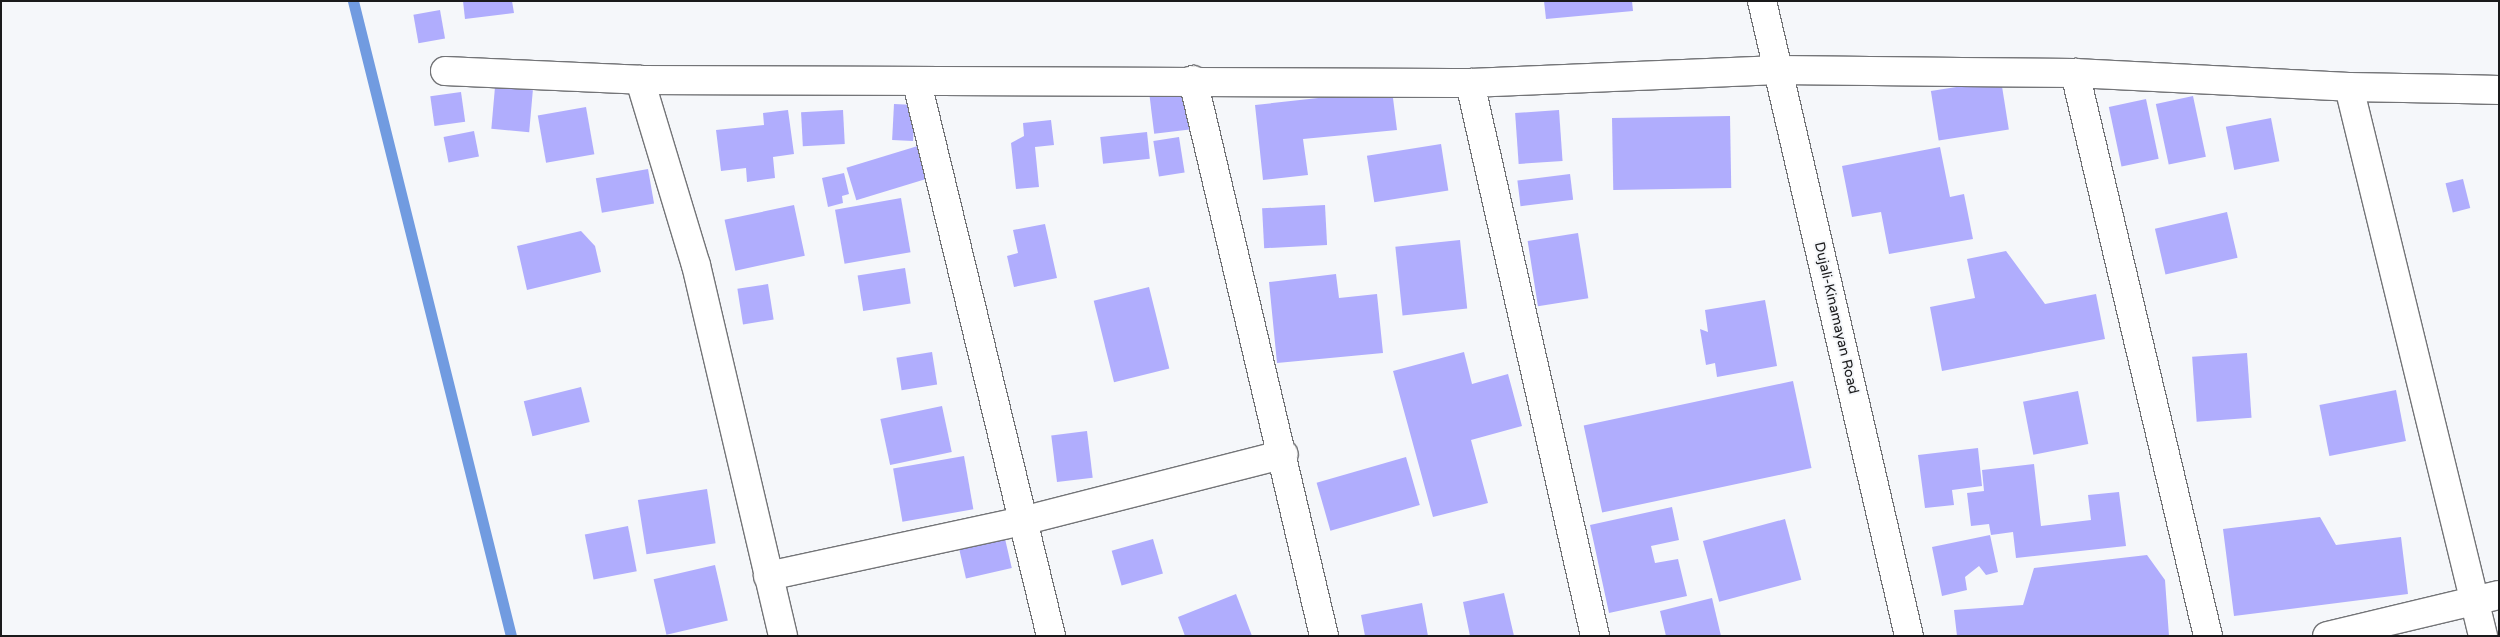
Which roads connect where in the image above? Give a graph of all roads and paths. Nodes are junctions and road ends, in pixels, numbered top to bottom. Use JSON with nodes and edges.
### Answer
{"nodes":[{"id":1,"x":1762,"y":1,"type":"edge"},
{"id":2,"x":1779,"y":70,"type":"junction"},
{"id":3,"x":445,"y":71,"type":"dead end"},
{"id":4,"x":2075,"y":73,"type":"junction"},
{"id":5,"x":640,"y":80,"type":"junction"},
{"id":6,"x":1193,"y":80,"type":"junction"},
{"id":7,"x":917,"y":83,"type":"junction"},
{"id":8,"x":1470,"y":83,"type":"junction"},
{"id":9,"x":2350,"y":88,"type":"junction"},
{"id":10,"x":2499,"y":90,"type":"edge"},
{"id":11,"x":1284,"y":454,"type":"junction"},
{"id":12,"x":1022,"y":521,"type":"junction"},
{"id":13,"x":768,"y":576,"type":"junction"},
{"id":14,"x":2486,"y":598,"type":"edge"},
{"id":15,"x":782,"y":636,"type":"edge"},
{"id":16,"x":1051,"y":636,"type":"edge"},
{"id":17,"x":1324,"y":636,"type":"edge"},
{"id":18,"x":1595,"y":636,"type":"edge"},
{"id":19,"x":1909,"y":636,"type":"edge"},
{"id":20,"x":2208,"y":636,"type":"edge"},
{"id":21,"x":2327,"y":636,"type":"edge"},
{"id":22,"x":2483,"y":636,"type":"edge"}],
"edges":[{"from":1,"to":2,"type":"street","name":"Dujali-Kinamayan Road"},
{"from":2,"to":4,"type":"street"},
{"from":2,"to":8,"type":"street"},
{"from":2,"to":19,"type":"street","name":"Dujali-Kinamayan Road"},
{"from":3,"to":5,"type":"street"},
{"from":4,"to":9,"type":"street"},
{"from":4,"to":20,"type":"street"},
{"from":5,"to":7,"type":"street"},
{"from":5,"to":13,"type":"street"},
{"from":6,"to":7,"type":"street"},
{"from":6,"to":8,"type":"street"},
{"from":6,"to":11,"type":"street"},
{"from":7,"to":12,"type":"street"},
{"from":8,"to":18,"type":"street"},
{"from":9,"to":10,"type":"street"},
{"from":9,"to":14,"type":"street"},
{"from":11,"to":12,"type":"street"},
{"from":11,"to":17,"type":"street"},
{"from":12,"to":13,"type":"street"},
{"from":12,"to":16,"type":"street"},
{"from":13,"to":15,"type":"street"},
{"from":14,"to":21,"type":"street"},
{"from":14,"to":22,"type":"street"}]}
